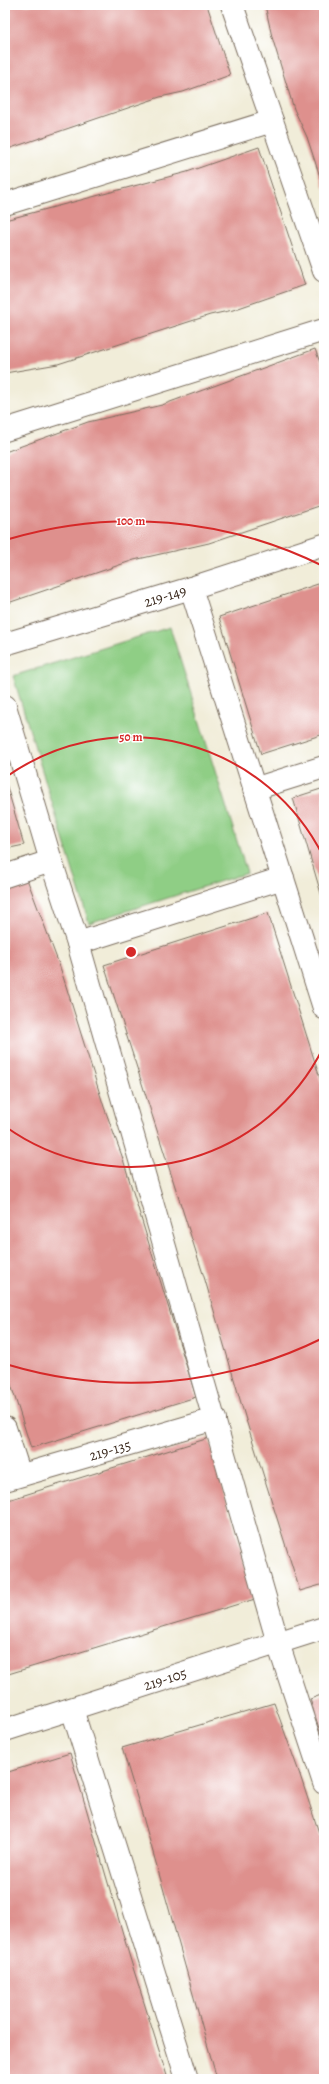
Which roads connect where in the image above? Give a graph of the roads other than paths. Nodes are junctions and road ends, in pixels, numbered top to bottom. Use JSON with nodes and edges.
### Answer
{"nodes":[{"id":1,"x":232,"y":5,"type":"edge"},
{"id":2,"x":272,"y":120,"type":"junction"},
{"id":3,"x":5,"y":204,"type":"edge"},
{"id":4,"x":324,"y":271,"type":"edge"},
{"id":5,"x":324,"y":330,"type":"edge"},
{"id":6,"x":5,"y":430,"type":"edge"},
{"id":7,"x":324,"y":545,"type":"edge"},
{"id":8,"x":190,"y":588,"type":"junction"},
{"id":9,"x":5,"y":644,"type":"edge"},
{"id":10,"x":5,"y":706,"type":"edge"},
{"id":11,"x":324,"y":767,"type":"edge"},
{"id":12,"x":254,"y":789,"type":"junction"},
{"id":13,"x":51,"y":861,"type":"junction"},
{"id":14,"x":5,"y":876,"type":"edge"},
{"id":15,"x":283,"y":878,"type":"junction"},
{"id":16,"x":78,"y":943,"type":"junction"},
{"id":17,"x":324,"y":1008,"type":"edge"},
{"id":18,"x":215,"y":1419,"type":"junction"},
{"id":19,"x":5,"y":1428,"type":"edge"},
{"id":20,"x":13,"y":1478,"type":"edge"},
{"id":21,"x":324,"y":1628,"type":"edge"},
{"id":22,"x":278,"y":1643,"type":"junction"},
{"id":23,"x":72,"y":1709,"type":"junction"},
{"id":24,"x":5,"y":1730,"type":"edge"},
{"id":25,"x":324,"y":1783,"type":"edge"},
{"id":26,"x":187,"y":2079,"type":"edge"}],
"edges":[{"from":1,"to":2,"type":"street"},
{"from":2,"to":3,"type":"street"},
{"from":2,"to":4,"type":"street"},
{"from":5,"to":6,"type":"street"},
{"from":7,"to":8,"type":"street","name":"219-149"},
{"from":8,"to":9,"type":"street","name":"219-149"},
{"from":8,"to":12,"type":"street"},
{"from":10,"to":13,"type":"street"},
{"from":11,"to":12,"type":"street"},
{"from":12,"to":15,"type":"street"},
{"from":13,"to":14,"type":"street"},
{"from":13,"to":16,"type":"street"},
{"from":15,"to":16,"type":"street"},
{"from":15,"to":17,"type":"street"},
{"from":16,"to":18,"type":"street"},
{"from":18,"to":20,"type":"street","name":"219-135"},
{"from":18,"to":22,"type":"street"},
{"from":19,"to":20,"type":"street"},
{"from":21,"to":22,"type":"street","name":"219-105"},
{"from":22,"to":23,"type":"street","name":"219-105"},
{"from":22,"to":25,"type":"street"},
{"from":23,"to":24,"type":"street","name":"219-105"},
{"from":23,"to":26,"type":"street"}]}
